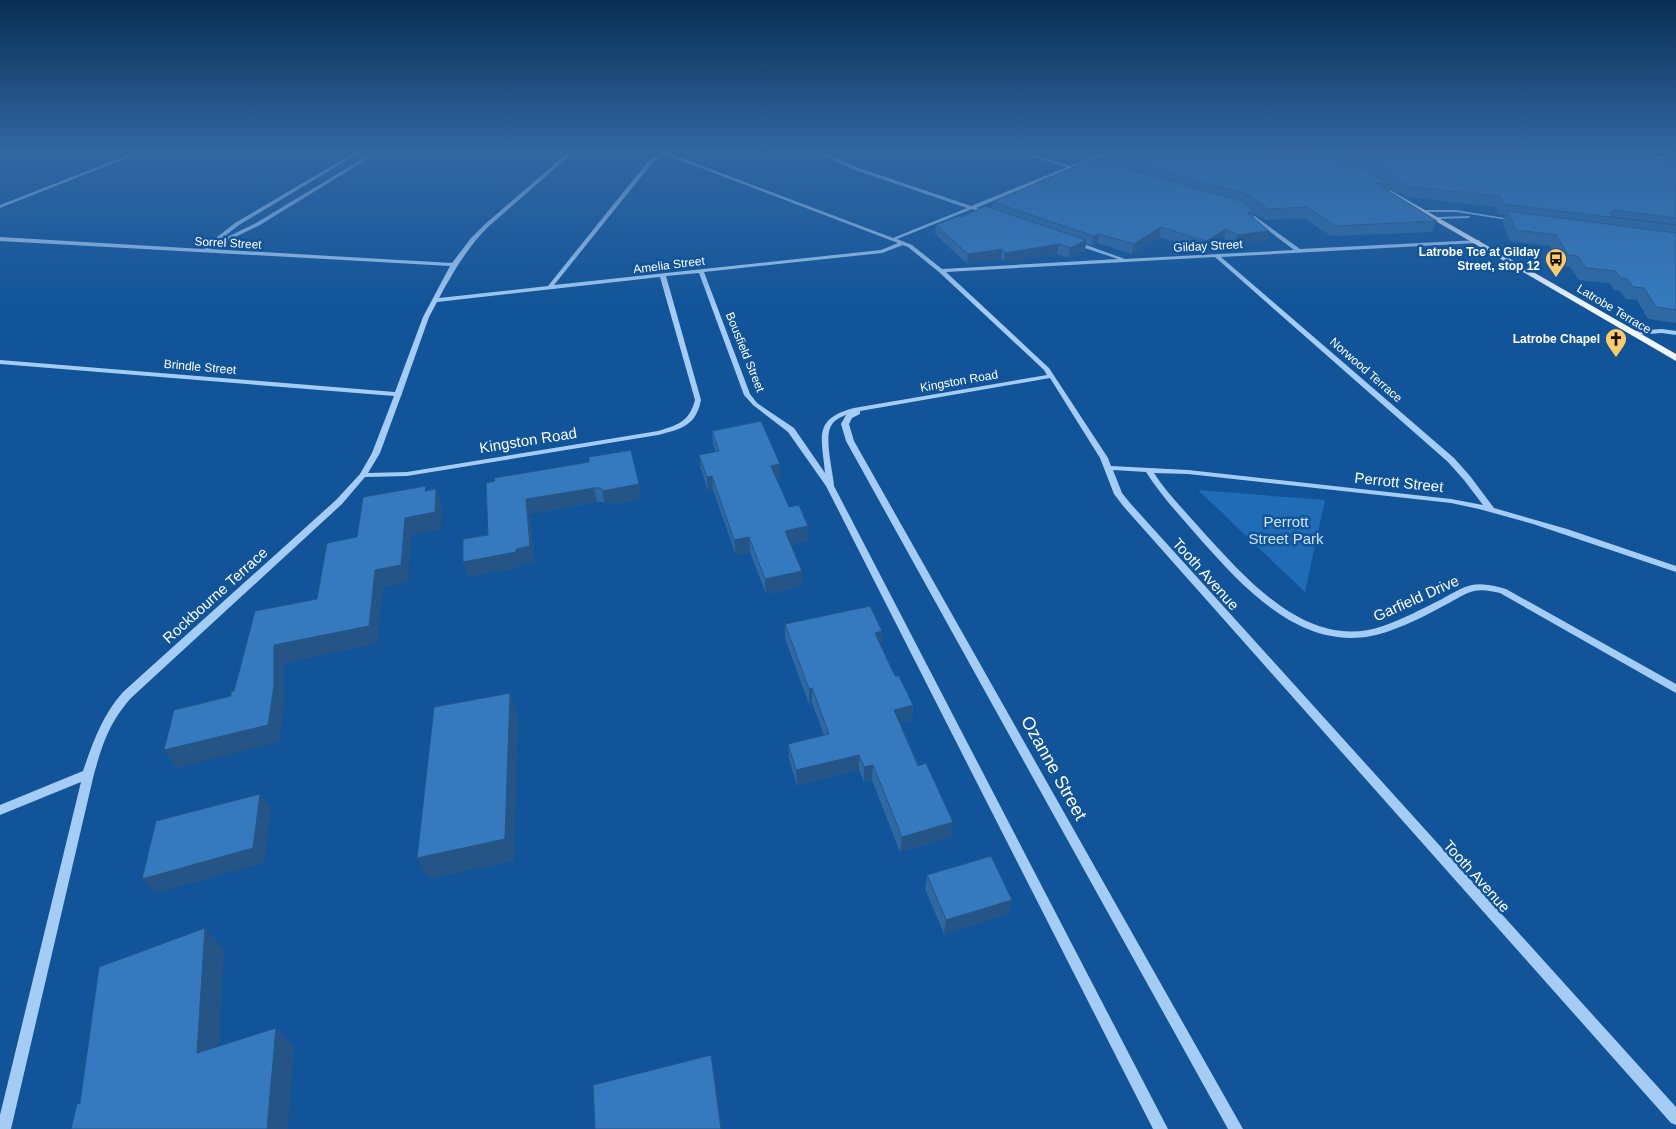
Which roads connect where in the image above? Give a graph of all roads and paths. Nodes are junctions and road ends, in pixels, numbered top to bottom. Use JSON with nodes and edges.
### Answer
{"nodes":[{"id":1,"x":272,"y":203,"type":"edge"},
{"id":2,"x":293,"y":203,"type":"edge"},
{"id":3,"x":513,"y":203,"type":"edge"},
{"id":4,"x":618,"y":203,"type":"edge"},
{"id":5,"x":795,"y":203,"type":"edge"},
{"id":6,"x":955,"y":203,"type":"edge"},
{"id":7,"x":984,"y":203,"type":"edge"},
{"id":8,"x":1410,"y":203,"type":"edge"},
{"id":9,"x":1241,"y":207,"type":"edge"},
{"id":10,"x":971,"y":208,"type":"junction"},
{"id":11,"x":1425,"y":211,"type":"junction"},
{"id":12,"x":990,"y":214,"type":"edge"},
{"id":13,"x":1438,"y":218,"type":"junction"},
{"id":14,"x":0,"y":239,"type":"edge"},
{"id":15,"x":894,"y":240,"type":"junction"},
{"id":16,"x":1476,"y":241,"type":"junction"},
{"id":17,"x":1072,"y":242,"type":"edge"},
{"id":18,"x":903,"y":243,"type":"junction"},
{"id":19,"x":1299,"y":251,"type":"junction"},
{"id":20,"x":202,"y":252,"type":"junction"},
{"id":21,"x":1217,"y":256,"type":"junction"},
{"id":22,"x":1128,"y":261,"type":"junction"},
{"id":23,"x":454,"y":265,"type":"junction"},
{"id":24,"x":701,"y":271,"type":"junction"},
{"id":25,"x":941,"y":271,"type":"junction"},
{"id":26,"x":663,"y":276,"type":"junction"},
{"id":27,"x":550,"y":287,"type":"junction"},
{"id":28,"x":436,"y":300,"type":"junction"},
{"id":29,"x":1634,"y":333,"type":"junction"},
{"id":30,"x":1676,"y":333,"type":"edge"},
{"id":31,"x":1676,"y":358,"type":"edge"},
{"id":32,"x":0,"y":362,"type":"edge"},
{"id":33,"x":11,"y":363,"type":"junction"},
{"id":34,"x":0,"y":370,"type":"edge"},
{"id":35,"x":1052,"y":376,"type":"junction"},
{"id":36,"x":399,"y":394,"type":"junction"},
{"id":37,"x":868,"y":407,"type":"junction"},
{"id":38,"x":845,"y":424,"type":"joint"},
{"id":39,"x":1109,"y":468,"type":"junction"},
{"id":40,"x":1149,"y":470,"type":"junction"},
{"id":41,"x":363,"y":475,"type":"junction"},
{"id":42,"x":830,"y":486,"type":"junction"},
{"id":43,"x":1491,"y":510,"type":"junction"},
{"id":44,"x":1676,"y":570,"type":"edge"},
{"id":45,"x":1676,"y":688,"type":"edge"},
{"id":46,"x":88,"y":774,"type":"junction"},
{"id":47,"x":0,"y":810,"type":"edge"},
{"id":48,"x":1676,"y":1118,"type":"edge"},
{"id":49,"x":4,"y":1129,"type":"edge"},
{"id":50,"x":1161,"y":1129,"type":"edge"},
{"id":51,"x":1236,"y":1129,"type":"edge"}],
"edges":[{"from":1,"to":20,"type":"street"},
{"from":2,"to":20,"type":"street"},
{"from":3,"to":23,"type":"street","name":"Rockbourne Terrace"},
{"from":4,"to":27,"type":"street"},
{"from":5,"to":15,"type":"street","name":"Tooth Avenue"},
{"from":6,"to":10,"type":"street"},
{"from":7,"to":10,"type":"street"},
{"from":8,"to":11,"type":"main road","name":"Latrobe Terrace"},
{"from":9,"to":19,"type":"street"},
{"from":10,"to":12,"type":"street"},
{"from":10,"to":15,"type":"street"},
{"from":11,"to":13,"type":"main road","name":"Latrobe Terrace"},
{"from":11,"to":13,"type":"street"},
{"from":13,"to":16,"type":"main road","name":"Latrobe Terrace"},
{"from":14,"to":20,"type":"street","name":"Sorrel Street"},
{"from":15,"to":18,"type":"street","name":"Tooth Avenue"},
{"from":16,"to":19,"type":"street","name":"Gilday Street"},
{"from":16,"to":29,"type":"main road","name":"Latrobe Terrace"},
{"from":17,"to":22,"type":"street"},
{"from":18,"to":24,"type":"street","name":"Amelia Street"},
{"from":18,"to":25,"type":"street","name":"Tooth Avenue"},
{"from":19,"to":21,"type":"street","name":"Gilday Street"},
{"from":20,"to":23,"type":"street","name":"Sorrel Street"},
{"from":21,"to":22,"type":"street","name":"Gilday Street"},
{"from":21,"to":43,"type":"street","name":"Norwood Terrace"},
{"from":22,"to":25,"type":"street","name":"Gilday Street"},
{"from":23,"to":28,"type":"street","name":"Rockbourne Terrace"},
{"from":24,"to":26,"type":"street","name":"Amelia Street"},
{"from":24,"to":42,"type":"street","name":"Bousfield Street"},
{"from":25,"to":35,"type":"street","name":"Tooth Avenue"},
{"from":26,"to":27,"type":"street","name":"Amelia Street"},
{"from":26,"to":41,"type":"street","name":"Kingston Road"},
{"from":27,"to":28,"type":"street","name":"Amelia Street"},
{"from":28,"to":36,"type":"street","name":"Rockbourne Terrace"},
{"from":29,"to":30,"type":"street"},
{"from":29,"to":31,"type":"main road","name":"Latrobe Terrace"},
{"from":32,"to":33,"type":"street","name":"Brindle Street"},
{"from":33,"to":34,"type":"street"},
{"from":33,"to":36,"type":"street","name":"Brindle Street"},
{"from":35,"to":37,"type":"street","name":"Kingston Road"},
{"from":35,"to":39,"type":"street","name":"Tooth Avenue"},
{"from":36,"to":41,"type":"street","name":"Rockbourne Terrace"},
{"from":37,"to":38,"type":"street","name":"Kingston Road"},
{"from":37,"to":42,"type":"street","name":"Kingston Road"},
{"from":38,"to":51,"type":"street","name":"Ozanne Street"},
{"from":39,"to":40,"type":"street","name":"Perrott Street"},
{"from":39,"to":48,"type":"street","name":"Tooth Avenue"},
{"from":40,"to":43,"type":"street","name":"Perrott Street"},
{"from":40,"to":45,"type":"street","name":"Garfield Drive"},
{"from":41,"to":46,"type":"street","name":"Rockbourne Terrace"},
{"from":42,"to":50,"type":"street"},
{"from":43,"to":44,"type":"street","name":"Perrott Street"},
{"from":46,"to":47,"type":"street"},
{"from":46,"to":49,"type":"street","name":"Rockbourne Terrace"}]}
